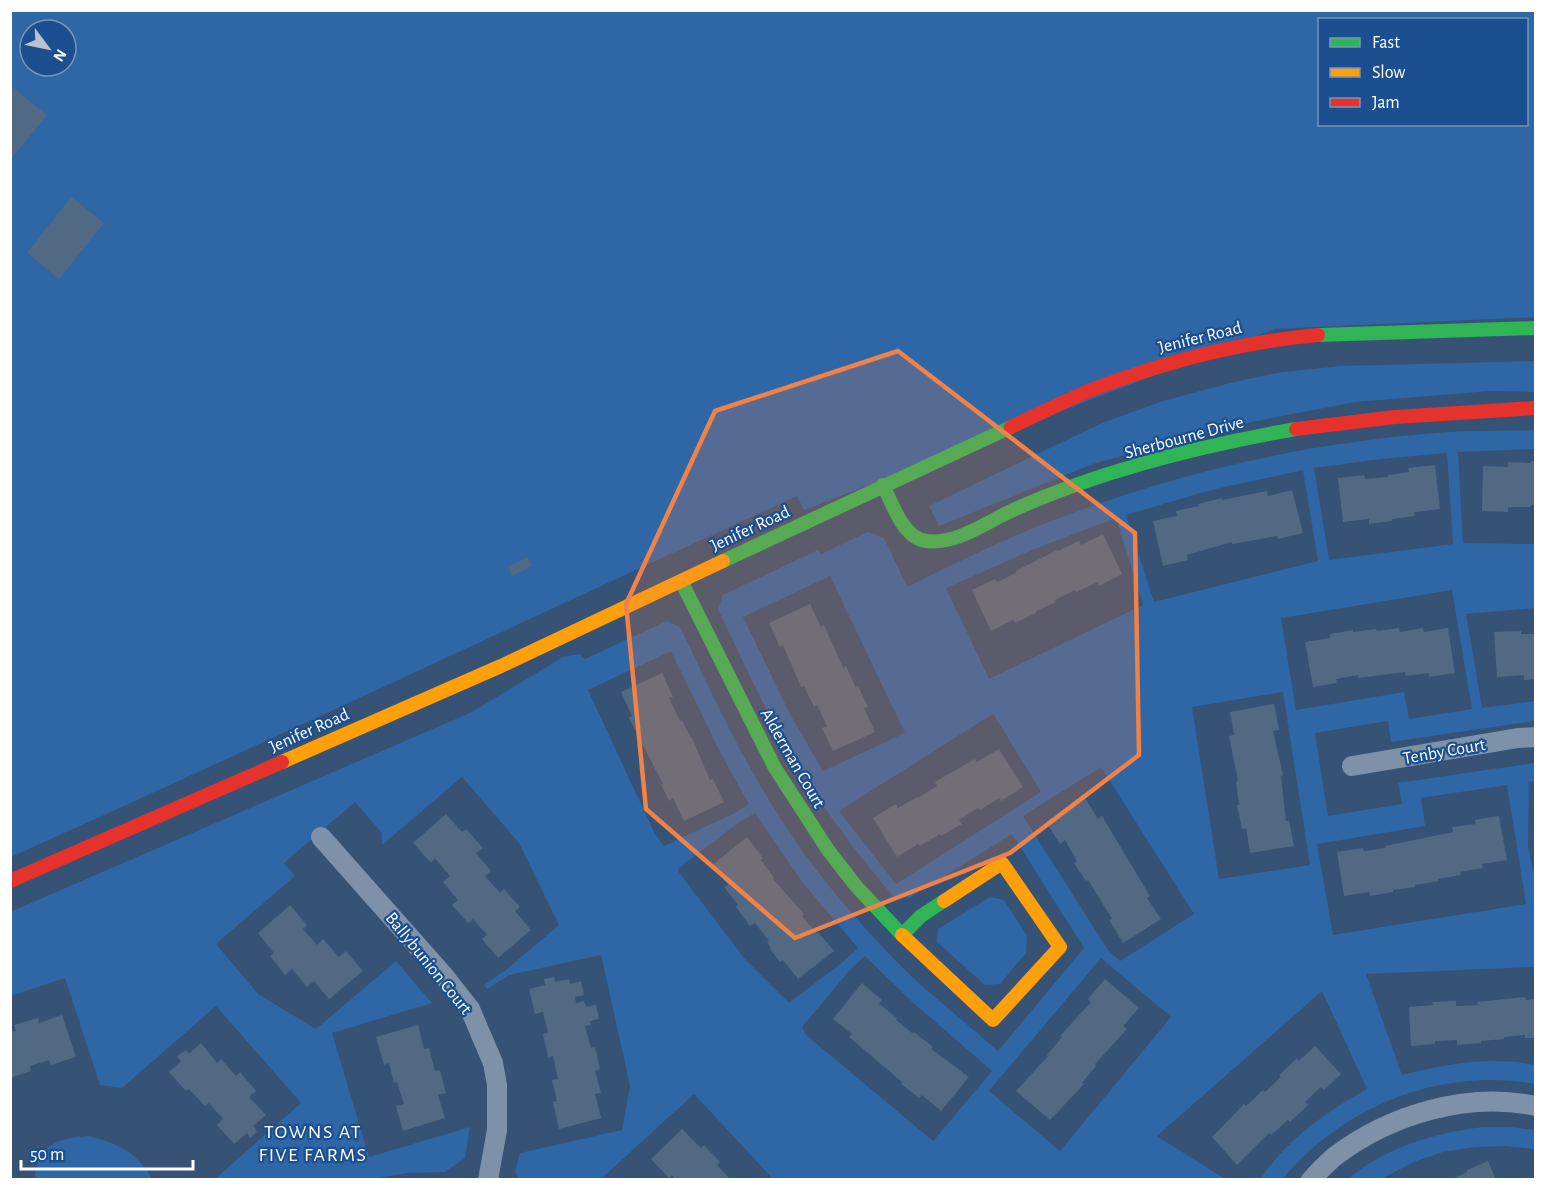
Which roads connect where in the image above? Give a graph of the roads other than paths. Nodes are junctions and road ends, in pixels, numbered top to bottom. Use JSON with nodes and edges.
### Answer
{"nodes":[{"id":1,"x":1536,"y":328,"type":"edge"},
{"id":2,"x":1536,"y":408,"type":"edge"},
{"id":3,"x":883,"y":485,"type":"junction"},
{"id":4,"x":681,"y":581,"type":"junction"},
{"id":5,"x":1536,"y":737,"type":"edge"},
{"id":6,"x":1352,"y":766,"type":"dead end"},
{"id":7,"x":321,"y":837,"type":"dead end"},
{"id":8,"x":10,"y":880,"type":"edge"},
{"id":9,"x":902,"y":935,"type":"junction"},
{"id":10,"x":1536,"y":1107,"type":"edge"},
{"id":11,"x":488,"y":1179,"type":"edge"},
{"id":12,"x":1311,"y":1179,"type":"edge"}],
"edges":[{"from":1,"to":3,"type":"street","name":"Jenifer Road"},
{"from":2,"to":3,"type":"street","name":"Sherbourne Drive"},
{"from":3,"to":4,"type":"street","name":"Jenifer Road"},
{"from":4,"to":8,"type":"street","name":"Jenifer Road"},
{"from":4,"to":9,"type":"street","name":"Alderman Court"},
{"from":5,"to":6,"type":"street","name":"Tenby Court"},
{"from":7,"to":11,"type":"street","name":"Ballybunion Court"},
{"from":9,"to":9,"type":"street","name":"Alderman Court"},
{"from":10,"to":12,"type":"street"}]}
